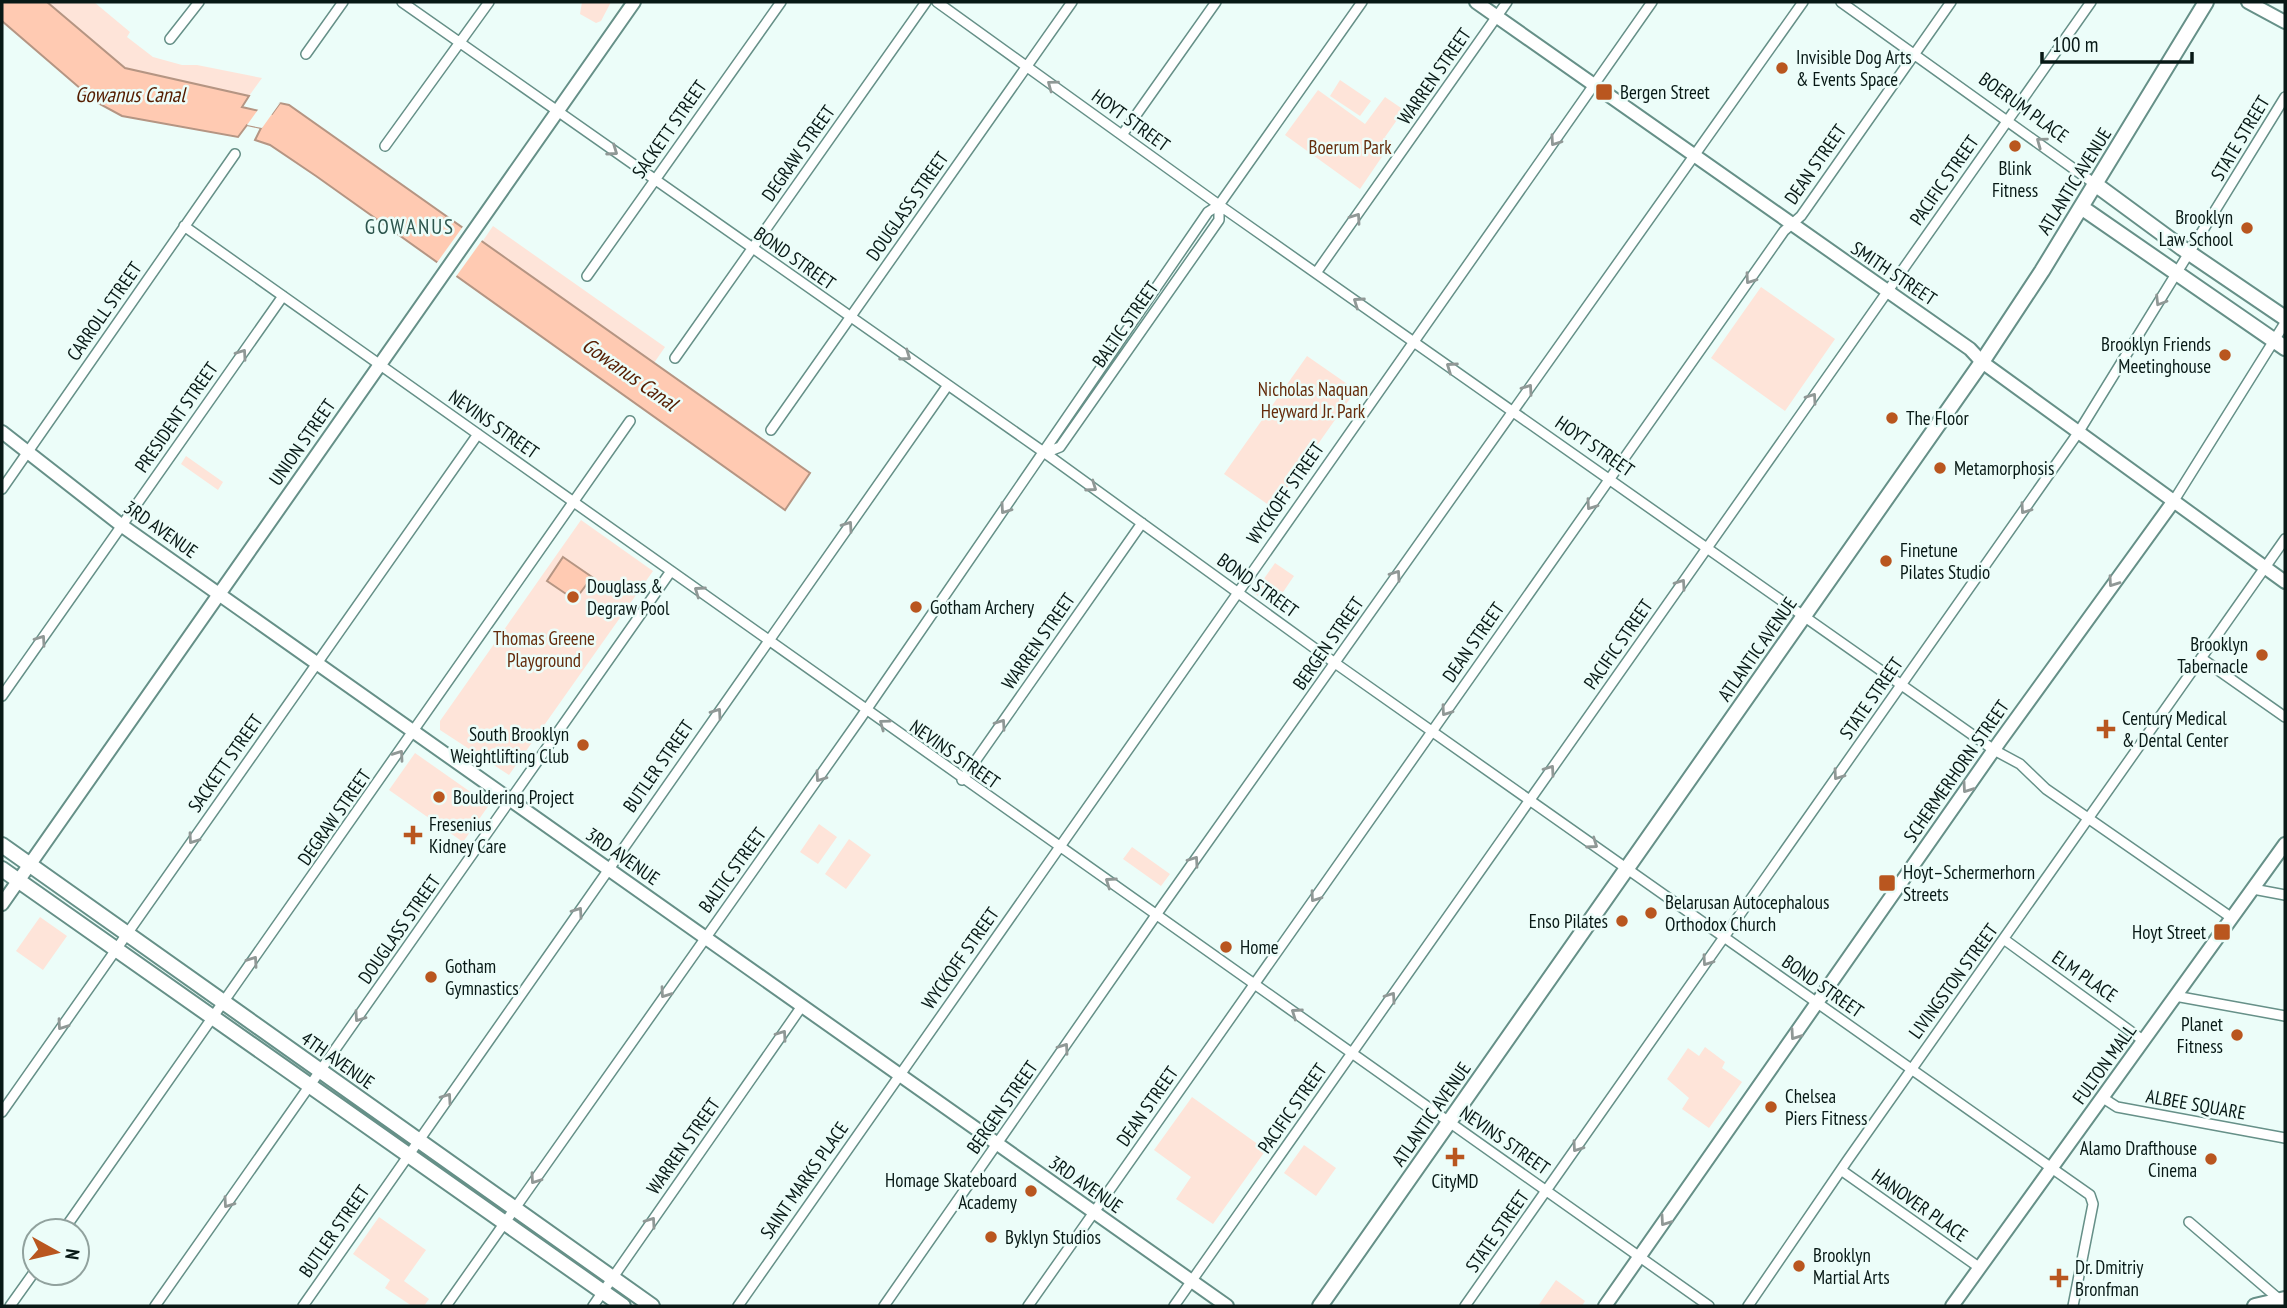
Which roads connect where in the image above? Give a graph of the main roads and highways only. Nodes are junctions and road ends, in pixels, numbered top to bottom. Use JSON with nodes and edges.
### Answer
{"nodes":[{"id":1,"x":634,"y":2,"type":"edge"},
{"id":2,"x":1476,"y":2,"type":"edge"},
{"id":3,"x":2206,"y":2,"type":"edge"},
{"id":4,"x":2248,"y":2,"type":"edge"},
{"id":5,"x":2285,"y":22,"type":"edge"},
{"id":6,"x":2095,"y":184,"type":"junction"},
{"id":7,"x":2081,"y":207,"type":"junction"},
{"id":8,"x":2285,"y":320,"type":"edge"},
{"id":9,"x":2280,"y":344,"type":"edge"},
{"id":10,"x":1982,"y":362,"type":"junction"},
{"id":11,"x":2,"y":432,"type":"edge"},
{"id":12,"x":2172,"y":502,"type":"junction"},
{"id":13,"x":2285,"y":582,"type":"edge"},
{"id":14,"x":219,"y":594,"type":"junction"},
{"id":15,"x":2285,"y":844,"type":"edge"},
{"id":16,"x":2,"y":845,"type":"edge"},
{"id":17,"x":30,"y":864,"type":"junction"},
{"id":18,"x":2,"y":869,"type":"edge"},
{"id":19,"x":18,"y":881,"type":"junction"},
{"id":20,"x":2,"y":904,"type":"edge"},
{"id":21,"x":2283,"y":1300,"type":"edge"},
{"id":22,"x":623,"y":1306,"type":"edge"},
{"id":23,"x":652,"y":1306,"type":"edge"},
{"id":24,"x":1227,"y":1306,"type":"edge"},
{"id":25,"x":1320,"y":1306,"type":"edge"},
{"id":26,"x":1605,"y":1306,"type":"edge"},
{"id":27,"x":1952,"y":1306,"type":"edge"},
{"id":28,"x":2255,"y":1306,"type":"edge"}],
"edges":[{"from":1,"to":14,"type":"main road","name":"UNION STREET"},
{"from":2,"to":10,"type":"main road","name":"SMITH STREET"},
{"from":3,"to":6,"type":"main road","name":"ATLANTIC AVENUE"},
{"from":4,"to":5,"type":"main road"},
{"from":6,"to":7,"type":"main road","name":"ATLANTIC AVENUE"},
{"from":6,"to":8,"type":"main road","name":"BOERUM PLACE"},
{"from":7,"to":9,"type":"main road"},
{"from":7,"to":10,"type":"main road","name":"ATLANTIC AVENUE"},
{"from":10,"to":12,"type":"main road","name":"SMITH STREET"},
{"from":10,"to":25,"type":"main road","name":"ATLANTIC AVENUE"},
{"from":11,"to":14,"type":"main road","name":"3RD AVENUE"},
{"from":12,"to":13,"type":"main road","name":"SMITH STREET"},
{"from":12,"to":26,"type":"main road","name":"SCHERMERHORN STREET","one_way":true},
{"from":14,"to":17,"type":"main road","name":"UNION STREET"},
{"from":14,"to":24,"type":"main road","name":"3RD AVENUE"},
{"from":15,"to":27,"type":"main road","name":"FULTON MALL"},
{"from":16,"to":17,"type":"main road","name":"4TH AVENUE"},
{"from":17,"to":19,"type":"main road","name":"UNION STREET"},
{"from":17,"to":23,"type":"main road","name":"4TH AVENUE"},
{"from":18,"to":19,"type":"main road","name":"4TH AVENUE"},
{"from":19,"to":20,"type":"main road","name":"UNION STREET"},
{"from":19,"to":22,"type":"main road","name":"4TH AVENUE"},
{"from":21,"to":28,"type":"main road"}]}
